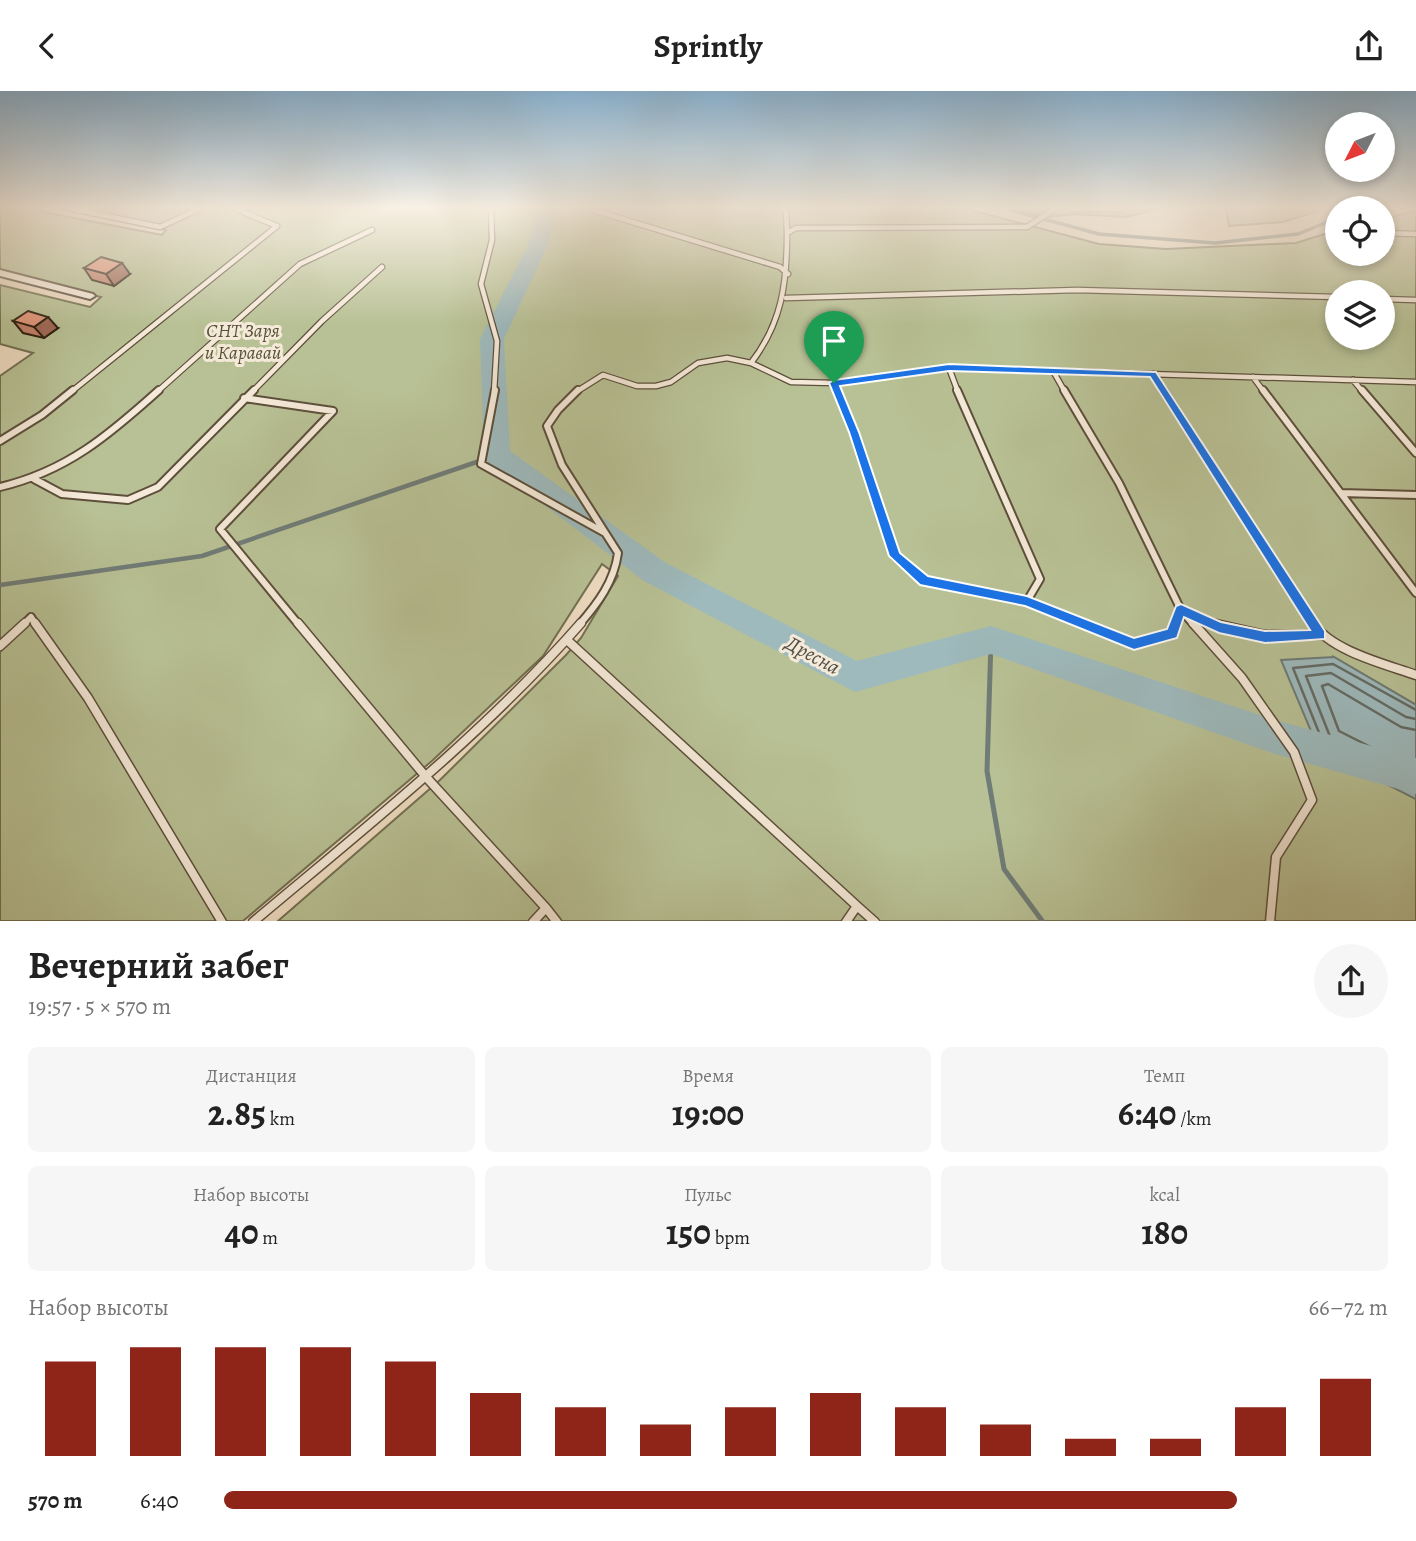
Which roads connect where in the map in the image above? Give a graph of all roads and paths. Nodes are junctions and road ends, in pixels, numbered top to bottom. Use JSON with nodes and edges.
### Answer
{"nodes":[{"id":1,"x":250,"y":248,"type":"edge"},
{"id":2,"x":334,"y":248,"type":"edge"},
{"id":3,"x":490,"y":248,"type":"edge"},
{"id":4,"x":717,"y":248,"type":"edge"},
{"id":5,"x":787,"y":248,"type":"edge"},
{"id":6,"x":382,"y":267,"type":"dead end"},
{"id":7,"x":0,"y":274,"type":"edge"},
{"id":8,"x":788,"y":274,"type":"junction"},
{"id":9,"x":90,"y":296,"type":"dead end"},
{"id":10,"x":1325,"y":297,"type":"edge"},
{"id":11,"x":786,"y":298,"type":"junction"},
{"id":12,"x":1395,"y":299,"type":"edge"},
{"id":13,"x":1416,"y":300,"type":"edge"},
{"id":14,"x":751,"y":363,"type":"junction"},
{"id":15,"x":949,"y":368,"type":"junction"},
{"id":16,"x":1053,"y":371,"type":"junction"},
{"id":17,"x":1153,"y":374,"type":"junction"},
{"id":18,"x":1253,"y":377,"type":"junction"},
{"id":19,"x":1353,"y":380,"type":"junction"},
{"id":20,"x":1416,"y":382,"type":"edge"},
{"id":21,"x":834,"y":383,"type":"junction"},
{"id":22,"x":244,"y":398,"type":"junction"},
{"id":23,"x":0,"y":441,"type":"edge"},
{"id":24,"x":1416,"y":453,"type":"edge"},
{"id":25,"x":34,"y":479,"type":"junction"},
{"id":26,"x":0,"y":487,"type":"edge"},
{"id":27,"x":1340,"y":493,"type":"junction"},
{"id":28,"x":1416,"y":495,"type":"edge"},
{"id":29,"x":607,"y":534,"type":"junction"},
{"id":30,"x":1416,"y":593,"type":"edge"},
{"id":31,"x":1027,"y":601,"type":"junction"},
{"id":32,"x":1181,"y":610,"type":"junction"},
{"id":33,"x":1321,"y":635,"type":"junction"},
{"id":34,"x":566,"y":640,"type":"junction"},
{"id":35,"x":0,"y":646,"type":"edge"},
{"id":36,"x":1416,"y":675,"type":"edge"},
{"id":37,"x":426,"y":777,"type":"junction"},
{"id":38,"x":856,"y":906,"type":"junction"},
{"id":39,"x":546,"y":908,"type":"junction"},
{"id":40,"x":221,"y":921,"type":"edge"},
{"id":41,"x":254,"y":921,"type":"edge"},
{"id":42,"x":534,"y":921,"type":"edge"},
{"id":43,"x":556,"y":921,"type":"edge"},
{"id":44,"x":847,"y":921,"type":"edge"},
{"id":45,"x":875,"y":921,"type":"edge"},
{"id":46,"x":1270,"y":921,"type":"edge"}],
"edges":[{"from":1,"to":23,"type":"lane"},
{"from":2,"to":25,"type":"lane"},
{"from":3,"to":29,"type":"lane"},
{"from":4,"to":8,"type":"lane"},
{"from":5,"to":8,"type":"lane"},
{"from":6,"to":22,"type":"lane"},
{"from":7,"to":9,"type":"street"},
{"from":8,"to":11,"type":"lane"},
{"from":10,"to":11,"type":"lane"},
{"from":11,"to":14,"type":"lane"},
{"from":12,"to":13,"type":"lane"},
{"from":14,"to":21,"type":"lane"},
{"from":14,"to":29,"type":"lane"},
{"from":15,"to":16,"type":"lane"},
{"from":15,"to":21,"type":"lane"},
{"from":15,"to":31,"type":"lane"},
{"from":16,"to":17,"type":"lane"},
{"from":16,"to":32,"type":"lane"},
{"from":17,"to":18,"type":"lane"},
{"from":17,"to":33,"type":"lane"},
{"from":18,"to":19,"type":"lane"},
{"from":18,"to":27,"type":"lane"},
{"from":19,"to":20,"type":"lane"},
{"from":19,"to":24,"type":"lane"},
{"from":21,"to":31,"type":"lane"},
{"from":22,"to":25,"type":"lane"},
{"from":22,"to":37,"type":"lane"},
{"from":25,"to":26,"type":"lane"},
{"from":27,"to":28,"type":"lane"},
{"from":27,"to":30,"type":"lane"},
{"from":29,"to":34,"type":"lane"},
{"from":31,"to":32,"type":"lane"},
{"from":32,"to":33,"type":"lane"},
{"from":32,"to":46,"type":"lane"},
{"from":33,"to":36,"type":"lane"},
{"from":34,"to":37,"type":"lane"},
{"from":34,"to":38,"type":"lane"},
{"from":35,"to":40,"type":"lane"},
{"from":37,"to":39,"type":"lane"},
{"from":37,"to":41,"type":"lane"},
{"from":38,"to":44,"type":"lane"},
{"from":38,"to":45,"type":"lane"},
{"from":39,"to":42,"type":"lane"},
{"from":39,"to":43,"type":"lane"}]}
